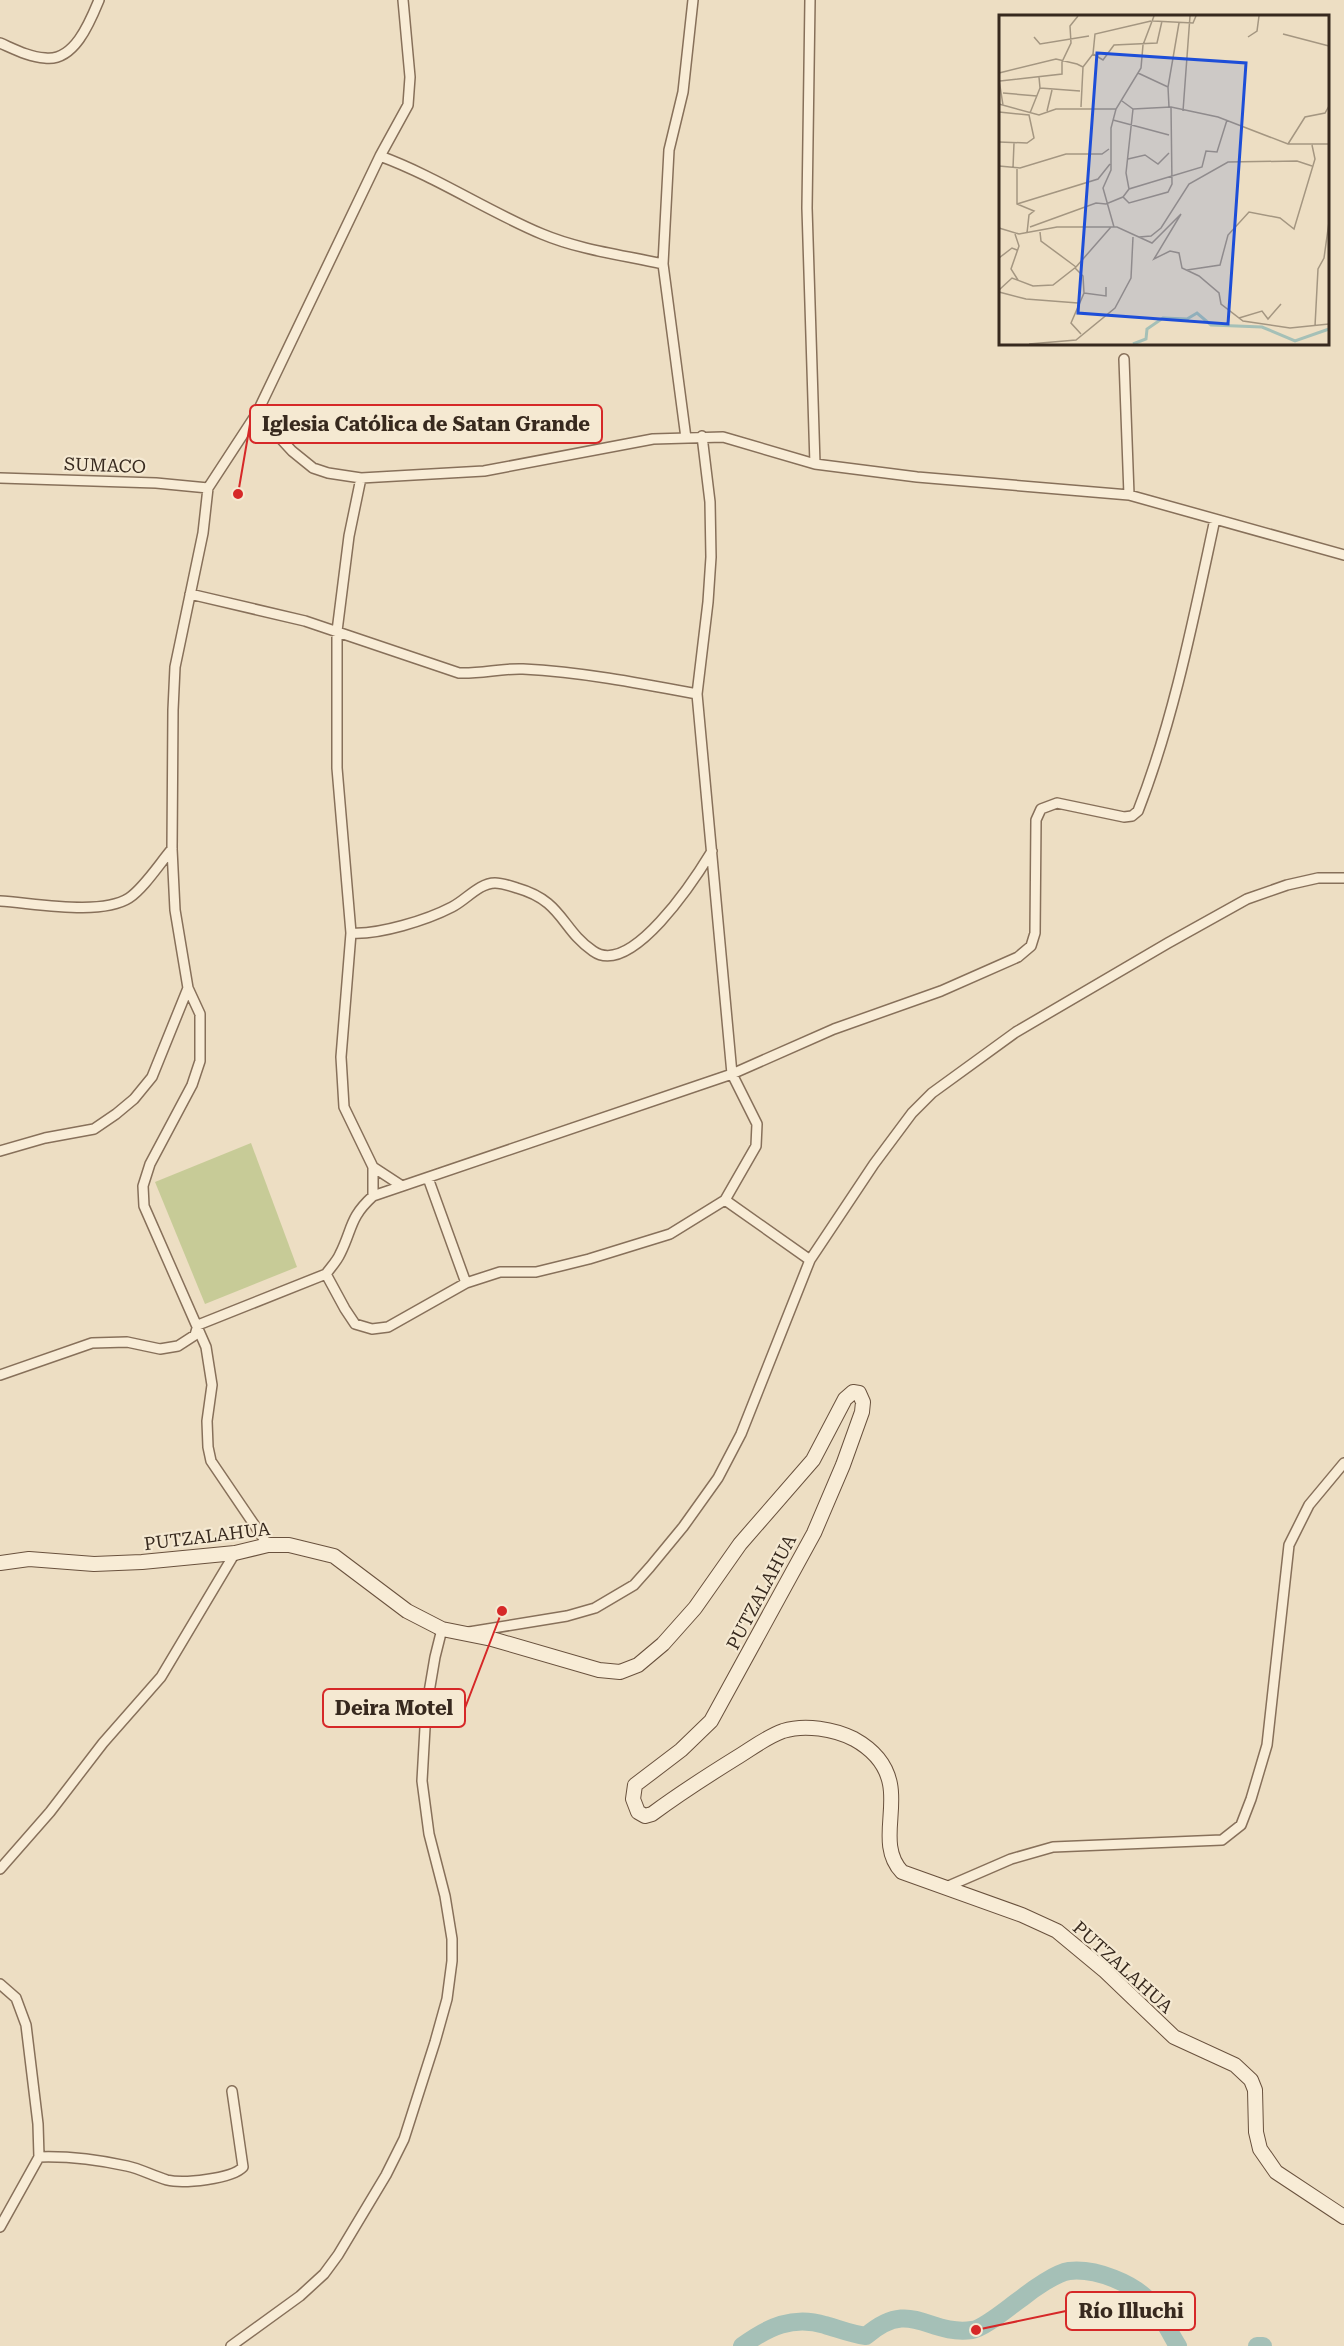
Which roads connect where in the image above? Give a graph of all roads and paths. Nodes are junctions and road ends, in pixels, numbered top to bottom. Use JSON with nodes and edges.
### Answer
{"nodes":[{"id":1,"x":99,"y":0,"type":"edge"},
{"id":2,"x":403,"y":0,"type":"edge"},
{"id":3,"x":693,"y":0,"type":"edge"},
{"id":4,"x":810,"y":0,"type":"edge"},
{"id":5,"x":0,"y":43,"type":"edge"},
{"id":6,"x":380,"y":156,"type":"junction"},
{"id":7,"x":663,"y":264,"type":"junction"},
{"id":8,"x":1124,"y":359,"type":"dead end"},
{"id":9,"x":257,"y":413,"type":"junction"},
{"id":10,"x":702,"y":436,"type":"junction"},
{"id":11,"x":686,"y":438,"type":"junction"},
{"id":12,"x":815,"y":464,"type":"junction"},
{"id":13,"x":0,"y":478,"type":"edge"},
{"id":14,"x":361,"y":478,"type":"junction"},
{"id":15,"x":208,"y":488,"type":"junction"},
{"id":16,"x":1129,"y":495,"type":"junction"},
{"id":17,"x":1215,"y":519,"type":"junction"},
{"id":18,"x":1344,"y":555,"type":"edge"},
{"id":19,"x":190,"y":594,"type":"junction"},
{"id":20,"x":337,"y":631,"type":"junction"},
{"id":21,"x":697,"y":694,"type":"junction"},
{"id":22,"x":172,"y":849,"type":"junction"},
{"id":23,"x":712,"y":851,"type":"junction"},
{"id":24,"x":1344,"y":878,"type":"edge"},
{"id":25,"x":0,"y":902,"type":"edge"},
{"id":26,"x":351,"y":933,"type":"junction"},
{"id":27,"x":188,"y":988,"type":"junction"},
{"id":28,"x":732,"y":1074,"type":"junction"},
{"id":29,"x":0,"y":1151,"type":"edge"},
{"id":30,"x":373,"y":1167,"type":"junction"},
{"id":31,"x":428,"y":1178,"type":"junction"},
{"id":32,"x":402,"y":1186,"type":"junction"},
{"id":33,"x":373,"y":1196,"type":"junction"},
{"id":34,"x":725,"y":1200,"type":"junction"},
{"id":35,"x":810,"y":1260,"type":"junction"},
{"id":36,"x":326,"y":1274,"type":"junction"},
{"id":37,"x":466,"y":1283,"type":"junction"},
{"id":38,"x":198,"y":1326,"type":"junction"},
{"id":39,"x":0,"y":1375,"type":"edge"},
{"id":40,"x":1344,"y":1463,"type":"edge"},
{"id":41,"x":268,"y":1545,"type":"junction"},
{"id":42,"x":235,"y":1552,"type":"junction"},
{"id":43,"x":0,"y":1563,"type":"edge"},
{"id":44,"x":442,"y":1629,"type":"junction"},
{"id":45,"x":463,"y":1632,"type":"junction"},
{"id":46,"x":0,"y":1869,"type":"edge"},
{"id":47,"x":944,"y":1888,"type":"junction"},
{"id":48,"x":0,"y":1984,"type":"edge"},
{"id":49,"x":231,"y":2091,"type":"dead end"},
{"id":50,"x":39,"y":2157,"type":"junction"},
{"id":51,"x":1344,"y":2217,"type":"edge"},
{"id":52,"x":0,"y":2227,"type":"edge"},
{"id":53,"x":231,"y":2346,"type":"edge"}],
"edges":[{"from":1,"to":5,"type":"street"},
{"from":2,"to":6,"type":"street"},
{"from":3,"to":7,"type":"street"},
{"from":4,"to":12,"type":"street"},
{"from":6,"to":7,"type":"street"},
{"from":6,"to":9,"type":"street"},
{"from":7,"to":11,"type":"street"},
{"from":8,"to":16,"type":"street"},
{"from":9,"to":14,"type":"street"},
{"from":9,"to":15,"type":"street"},
{"from":10,"to":11,"type":"street"},
{"from":10,"to":12,"type":"street"},
{"from":10,"to":21,"type":"street"},
{"from":11,"to":14,"type":"street"},
{"from":12,"to":16,"type":"street"},
{"from":13,"to":15,"type":"street","name":"SUMACO"},
{"from":14,"to":20,"type":"street"},
{"from":15,"to":19,"type":"street"},
{"from":16,"to":17,"type":"street"},
{"from":17,"to":18,"type":"street"},
{"from":17,"to":28,"type":"street"},
{"from":19,"to":20,"type":"street"},
{"from":19,"to":22,"type":"street"},
{"from":20,"to":21,"type":"street"},
{"from":20,"to":26,"type":"street"},
{"from":21,"to":23,"type":"street"},
{"from":22,"to":25,"type":"street"},
{"from":22,"to":27,"type":"street"},
{"from":23,"to":26,"type":"street"},
{"from":23,"to":28,"type":"street"},
{"from":24,"to":35,"type":"street"},
{"from":26,"to":30,"type":"street"},
{"from":27,"to":29,"type":"street"},
{"from":27,"to":38,"type":"street"},
{"from":28,"to":31,"type":"street"},
{"from":28,"to":34,"type":"street"},
{"from":30,"to":32,"type":"street"},
{"from":30,"to":33,"type":"street"},
{"from":31,"to":32,"type":"street"},
{"from":31,"to":37,"type":"street"},
{"from":32,"to":33,"type":"street"},
{"from":33,"to":36,"type":"street"},
{"from":34,"to":35,"type":"street"},
{"from":34,"to":37,"type":"street"},
{"from":35,"to":45,"type":"street"},
{"from":36,"to":37,"type":"street"},
{"from":36,"to":38,"type":"street"},
{"from":38,"to":39,"type":"street"},
{"from":38,"to":41,"type":"street"},
{"from":40,"to":47,"type":"street"},
{"from":41,"to":42,"type":"street","name":"PUTZALAHUA"},
{"from":41,"to":44,"type":"street","name":"PUTZALAHUA"},
{"from":42,"to":43,"type":"street","name":"PUTZALAHUA"},
{"from":42,"to":46,"type":"street"},
{"from":44,"to":45,"type":"street","name":"PUTZALAHUA"},
{"from":44,"to":53,"type":"street"},
{"from":45,"to":47,"type":"street","name":"PUTZALAHUA"},
{"from":47,"to":51,"type":"street","name":"PUTZALAHUA"},
{"from":48,"to":50,"type":"street"},
{"from":49,"to":50,"type":"street"},
{"from":50,"to":52,"type":"street"}]}
